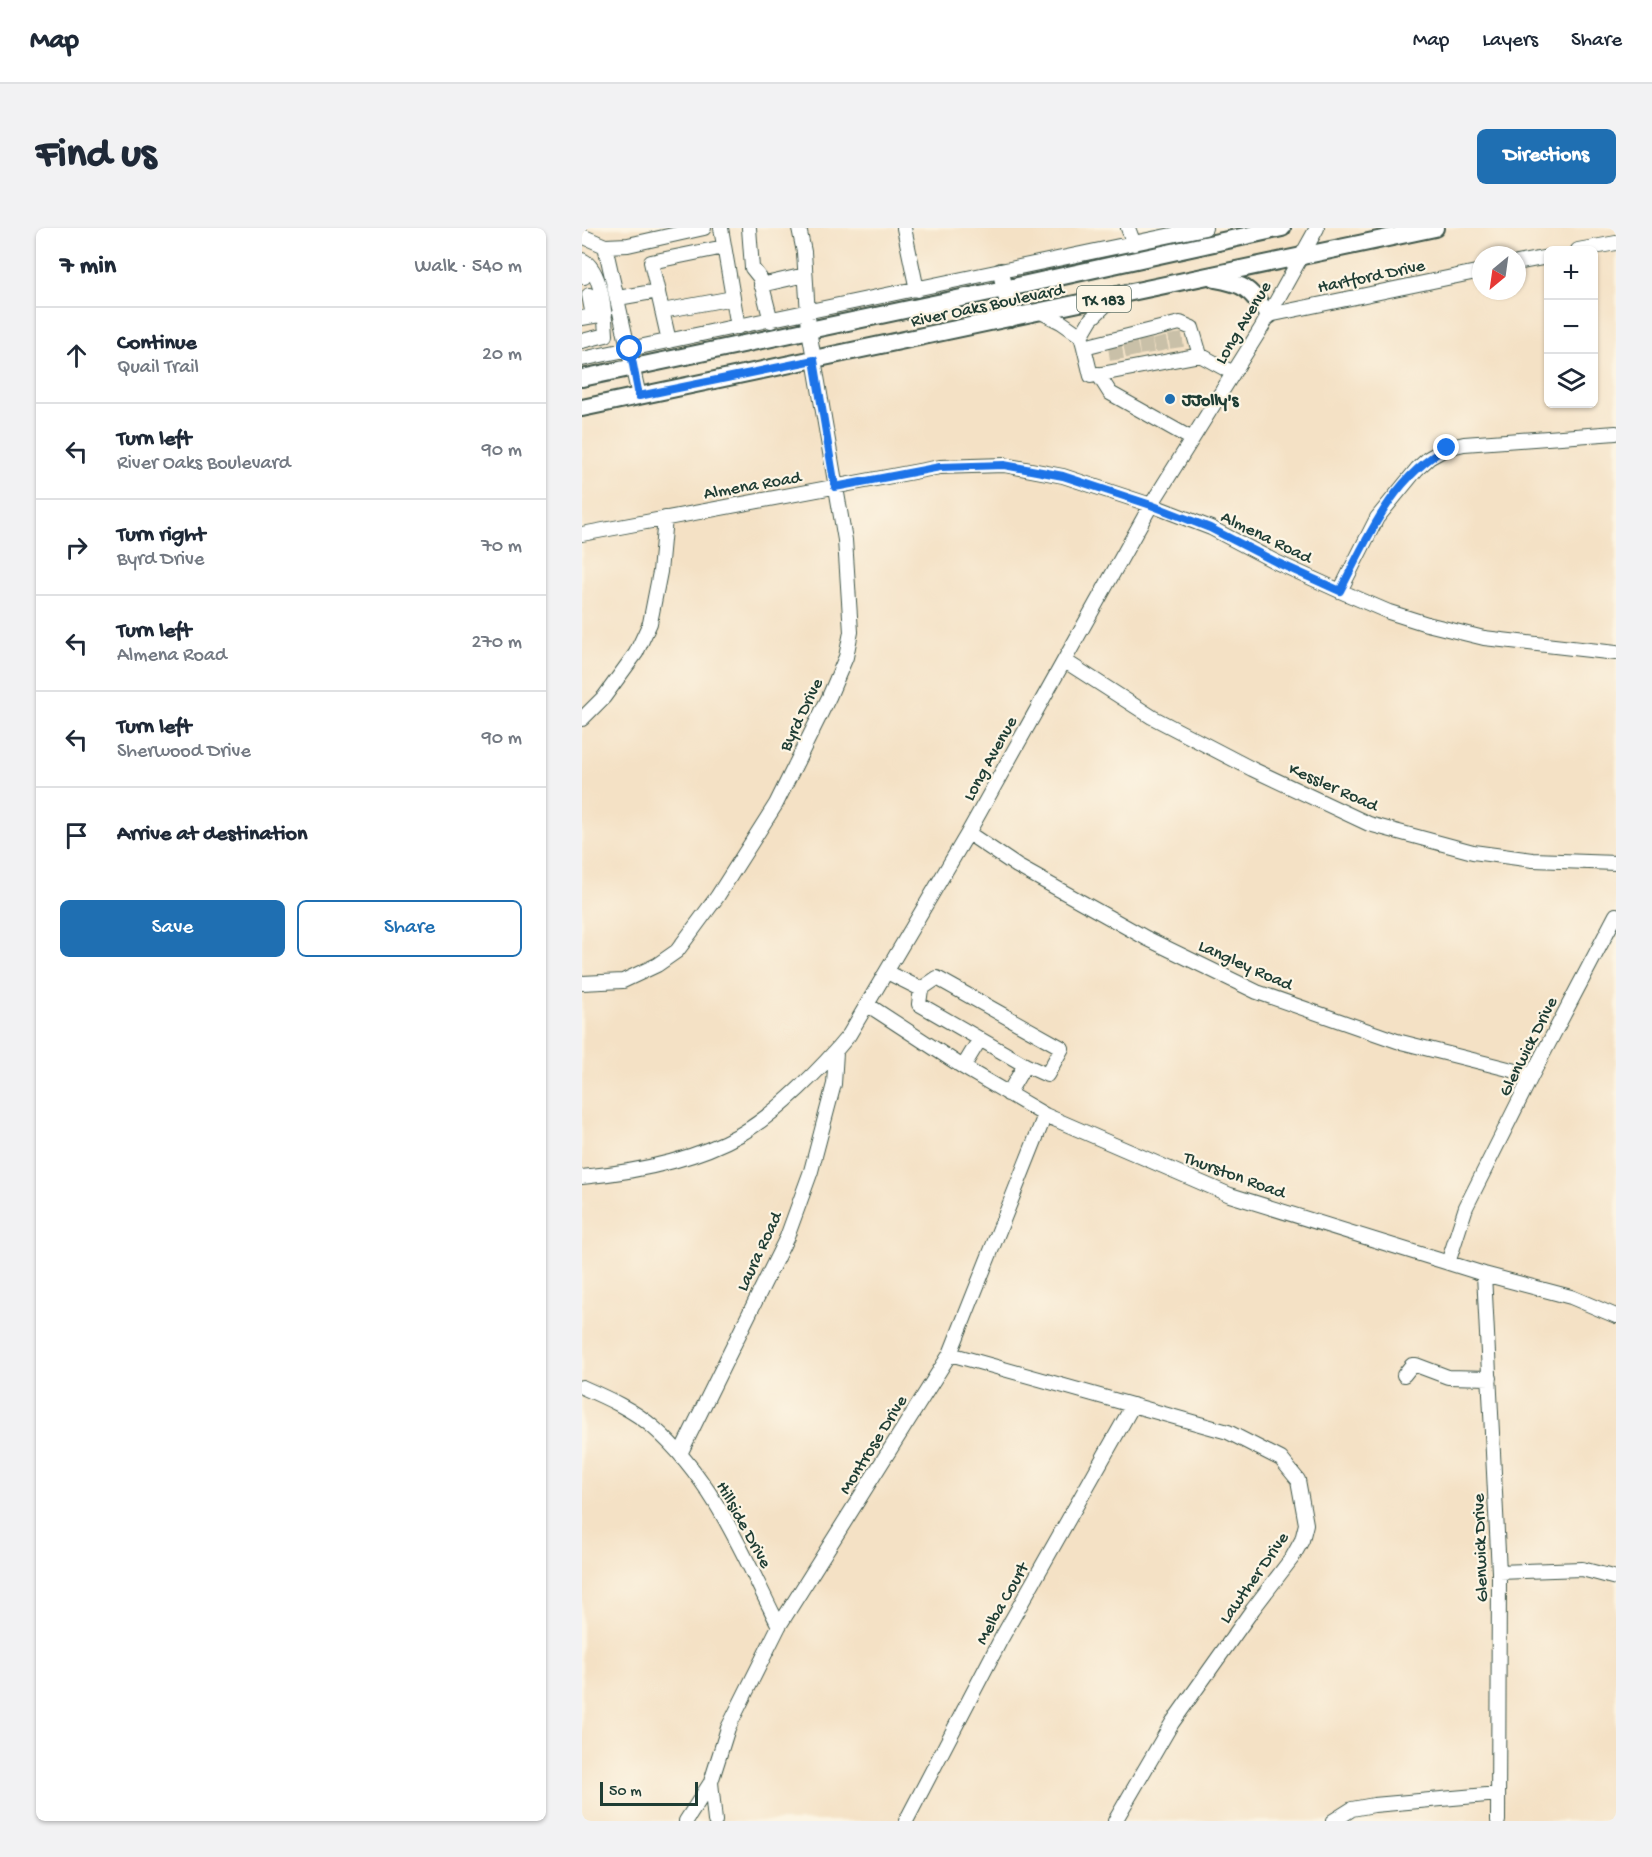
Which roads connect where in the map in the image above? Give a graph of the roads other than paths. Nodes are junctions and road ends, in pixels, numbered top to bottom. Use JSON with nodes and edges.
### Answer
{"nodes":[{"id":1,"x":704,"y":228,"type":"edge"},
{"id":2,"x":721,"y":228,"type":"edge"},
{"id":3,"x":749,"y":228,"type":"edge"},
{"id":4,"x":799,"y":228,"type":"edge"},
{"id":5,"x":903,"y":228,"type":"edge"},
{"id":6,"x":1128,"y":228,"type":"edge"},
{"id":7,"x":1205,"y":228,"type":"edge"},
{"id":8,"x":1282,"y":228,"type":"edge"},
{"id":9,"x":1317,"y":228,"type":"edge"},
{"id":10,"x":1435,"y":228,"type":"edge"},
{"id":11,"x":582,"y":236,"type":"edge"},
{"id":12,"x":1616,"y":243,"type":"edge"},
{"id":13,"x":1134,"y":244,"type":"junction"},
{"id":14,"x":605,"y":246,"type":"junction"},
{"id":15,"x":1598,"y":246,"type":"edge"},
{"id":16,"x":724,"y":247,"type":"junction"},
{"id":17,"x":1302,"y":256,"type":"junction"},
{"id":18,"x":1544,"y":257,"type":"edge"},
{"id":19,"x":582,"y":260,"type":"edge"},
{"id":20,"x":1526,"y":261,"type":"edge"},
{"id":21,"x":1001,"y":272,"type":"junction"},
{"id":22,"x":1472,"y":273,"type":"edge"},
{"id":23,"x":805,"y":275,"type":"junction"},
{"id":24,"x":1205,"y":278,"type":"junction"},
{"id":25,"x":761,"y":285,"type":"junction"},
{"id":26,"x":1004,"y":289,"type":"junction"},
{"id":27,"x":917,"y":290,"type":"junction"},
{"id":28,"x":658,"y":291,"type":"junction"},
{"id":29,"x":589,"y":295,"type":"dead end"},
{"id":30,"x":1114,"y":297,"type":"junction"},
{"id":31,"x":618,"y":298,"type":"junction"},
{"id":32,"x":733,"y":298,"type":"junction"},
{"id":33,"x":662,"y":311,"type":"junction"},
{"id":34,"x":1041,"y":312,"type":"junction"},
{"id":35,"x":807,"y":313,"type":"junction"},
{"id":36,"x":1269,"y":315,"type":"junction"},
{"id":37,"x":593,"y":316,"type":"edge"},
{"id":38,"x":1011,"y":318,"type":"junction"},
{"id":39,"x":771,"y":321,"type":"junction"},
{"id":40,"x":738,"y":327,"type":"junction"},
{"id":41,"x":809,"y":330,"type":"junction"},
{"id":42,"x":582,"y":341,"type":"edge"},
{"id":43,"x":669,"y":341,"type":"junction"},
{"id":44,"x":1176,"y":341,"type":"junction"},
{"id":45,"x":1082,"y":342,"type":"junction"},
{"id":46,"x":1161,"y":345,"type":"junction"},
{"id":47,"x":630,"y":349,"type":"junction"},
{"id":48,"x":1139,"y":349,"type":"junction"},
{"id":49,"x":1200,"y":355,"type":"junction"},
{"id":50,"x":582,"y":359,"type":"edge"},
{"id":51,"x":814,"y":360,"type":"junction"},
{"id":52,"x":633,"y":367,"type":"junction"},
{"id":53,"x":1233,"y":373,"type":"junction"},
{"id":54,"x":1098,"y":374,"type":"junction"},
{"id":55,"x":582,"y":378,"type":"edge"},
{"id":56,"x":639,"y":396,"type":"junction"},
{"id":57,"x":582,"y":408,"type":"edge"},
{"id":58,"x":1616,"y":433,"type":"edge"},
{"id":59,"x":1192,"y":439,"type":"junction"},
{"id":60,"x":835,"y":487,"type":"junction"},
{"id":61,"x":1151,"y":505,"type":"junction"},
{"id":62,"x":665,"y":518,"type":"junction"},
{"id":63,"x":582,"y":534,"type":"edge"},
{"id":64,"x":1340,"y":591,"type":"junction"},
{"id":65,"x":1616,"y":653,"type":"edge"},
{"id":66,"x":1065,"y":661,"type":"junction"},
{"id":67,"x":582,"y":719,"type":"edge"},
{"id":68,"x":968,"y":833,"type":"junction"},
{"id":69,"x":1616,"y":863,"type":"edge"},
{"id":70,"x":1616,"y":915,"type":"edge"},
{"id":71,"x":887,"y":972,"type":"junction"},
{"id":72,"x":582,"y":983,"type":"edge"},
{"id":73,"x":921,"y":989,"type":"junction"},
{"id":74,"x":868,"y":1005,"type":"junction"},
{"id":75,"x":980,"y":1039,"type":"junction"},
{"id":76,"x":836,"y":1052,"type":"junction"},
{"id":77,"x":1025,"y":1065,"type":"junction"},
{"id":78,"x":963,"y":1067,"type":"junction"},
{"id":79,"x":1532,"y":1075,"type":"junction"},
{"id":80,"x":1008,"y":1094,"type":"junction"},
{"id":81,"x":1045,"y":1115,"type":"junction"},
{"id":82,"x":582,"y":1177,"type":"edge"},
{"id":83,"x":1448,"y":1263,"type":"junction"},
{"id":84,"x":1484,"y":1274,"type":"junction"},
{"id":85,"x":1616,"y":1316,"type":"edge"},
{"id":86,"x":950,"y":1354,"type":"junction"},
{"id":87,"x":1404,"y":1375,"type":"dead end"},
{"id":88,"x":1490,"y":1378,"type":"junction"},
{"id":89,"x":582,"y":1387,"type":"edge"},
{"id":90,"x":1133,"y":1405,"type":"junction"},
{"id":91,"x":680,"y":1454,"type":"junction"},
{"id":92,"x":1499,"y":1572,"type":"junction"},
{"id":93,"x":1616,"y":1578,"type":"edge"},
{"id":94,"x":779,"y":1626,"type":"junction"},
{"id":95,"x":711,"y":1782,"type":"junction"},
{"id":96,"x":1498,"y":1794,"type":"junction"},
{"id":97,"x":686,"y":1821,"type":"edge"},
{"id":98,"x":715,"y":1821,"type":"edge"},
{"id":99,"x":906,"y":1821,"type":"edge"},
{"id":100,"x":1115,"y":1821,"type":"edge"},
{"id":101,"x":1333,"y":1821,"type":"edge"},
{"id":102,"x":1498,"y":1821,"type":"edge"}],
"edges":[{"from":1,"to":14,"type":"street"},
{"from":2,"to":16,"type":"street"},
{"from":3,"to":25,"type":"street"},
{"from":4,"to":23,"type":"street","name":"Byrd Drive"},
{"from":5,"to":27,"type":"street"},
{"from":6,"to":13,"type":"street"},
{"from":7,"to":13,"type":"street","name":"River Oaks Boulevard"},
{"from":8,"to":26,"type":"main road","name":"River Oaks Boulevard","number":"TX 183"},
{"from":9,"to":17,"type":"street","name":"Long Avenue"},
{"from":10,"to":17,"type":"main road","name":"River Oaks Boulevard","number":"TX 183"},
{"from":11,"to":14,"type":"street"},
{"from":12,"to":15,"type":"street"},
{"from":13,"to":21,"type":"street","name":"River Oaks Boulevard"},
{"from":14,"to":31,"type":"street"},
{"from":16,"to":28,"type":"street"},
{"from":16,"to":32,"type":"street"},
{"from":17,"to":24,"type":"main road","name":"River Oaks Boulevard","number":"TX 183"},
{"from":17,"to":36,"type":"street","name":"Long Avenue"},
{"from":18,"to":20,"type":"street"},
{"from":19,"to":37,"type":"street"},
{"from":21,"to":26,"type":"main road"},
{"from":21,"to":27,"type":"street","name":"River Oaks Boulevard"},
{"from":22,"to":36,"type":"street","name":"Hartford Drive"},
{"from":23,"to":25,"type":"street"},
{"from":23,"to":35,"type":"street","name":"Byrd Drive"},
{"from":24,"to":30,"type":"main road","name":"River Oaks Boulevard","number":"TX 183"},
{"from":24,"to":36,"type":"main road"},
{"from":25,"to":39,"type":"street"},
{"from":26,"to":38,"type":"main road"},
{"from":26,"to":41,"type":"main road","name":"River Oaks Boulevard","number":"TX 183"},
{"from":27,"to":35,"type":"street","name":"River Oaks Boulevard"},
{"from":28,"to":31,"type":"street"},
{"from":28,"to":33,"type":"street"},
{"from":29,"to":37,"type":"street"},
{"from":30,"to":34,"type":"main road","name":"River Oaks Boulevard","number":"TX 183"},
{"from":30,"to":45,"type":"street"},
{"from":31,"to":47,"type":"street"},
{"from":32,"to":33,"type":"street"},
{"from":32,"to":40,"type":"street"},
{"from":33,"to":43,"type":"street"},
{"from":34,"to":38,"type":"main road","name":"River Oaks Boulevard","number":"TX 183"},
{"from":34,"to":45,"type":"street"},
{"from":35,"to":39,"type":"street","name":"River Oaks Boulevard"},
{"from":35,"to":41,"type":"street","name":"Byrd Drive"},
{"from":36,"to":53,"type":"street","name":"Long Avenue"},
{"from":37,"to":42,"type":"street"},
{"from":38,"to":51,"type":"main road","name":"River Oaks Boulevard","number":"TX 183"},
{"from":39,"to":40,"type":"street","name":"River Oaks Boulevard"},
{"from":40,"to":43,"type":"street","name":"River Oaks Boulevard"},
{"from":41,"to":51,"type":"street","name":"Byrd Drive"},
{"from":41,"to":52,"type":"main road","name":"River Oaks Boulevard","number":"TX 183"},
{"from":43,"to":47,"type":"street","name":"River Oaks Boulevard"},
{"from":44,"to":46,"type":"street"},
{"from":44,"to":46,"type":"street"},
{"from":44,"to":49,"type":"street"},
{"from":44,"to":49,"type":"street"},
{"from":45,"to":48,"type":"street"},
{"from":45,"to":54,"type":"street"},
{"from":46,"to":48,"type":"street"},
{"from":46,"to":48,"type":"street"},
{"from":47,"to":50,"type":"street","name":"River Oaks Boulevard"},
{"from":47,"to":52,"type":"street"},
{"from":48,"to":54,"type":"street"},
{"from":49,"to":53,"type":"street"},
{"from":51,"to":56,"type":"main road","name":"River Oaks Boulevard","number":"TX 183"},
{"from":51,"to":60,"type":"street","name":"Byrd Drive"},
{"from":52,"to":55,"type":"main road","name":"River Oaks Boulevard","number":"TX 183"},
{"from":52,"to":56,"type":"street"},
{"from":53,"to":59,"type":"street","name":"Long Avenue"},
{"from":54,"to":59,"type":"street"},
{"from":56,"to":57,"type":"main road","name":"River Oaks Boulevard","number":"TX 183"},
{"from":58,"to":64,"type":"street"},
{"from":59,"to":61,"type":"street","name":"Long Avenue"},
{"from":60,"to":61,"type":"street","name":"Almena Road"},
{"from":60,"to":62,"type":"street","name":"Almena Road"},
{"from":60,"to":72,"type":"street","name":"Byrd Drive"},
{"from":61,"to":64,"type":"street","name":"Almena Road"},
{"from":61,"to":66,"type":"street","name":"Long Avenue"},
{"from":62,"to":63,"type":"street","name":"Almena Road"},
{"from":62,"to":67,"type":"street"},
{"from":64,"to":65,"type":"street","name":"Almena Road"},
{"from":66,"to":68,"type":"street","name":"Long Avenue"},
{"from":66,"to":69,"type":"street","name":"Kessler Road"},
{"from":68,"to":71,"type":"street","name":"Long Avenue"},
{"from":68,"to":79,"type":"street","name":"Langley Road"},
{"from":70,"to":79,"type":"street","name":"Glenwick Drive"},
{"from":71,"to":73,"type":"street"},
{"from":71,"to":74,"type":"street","name":"Long Avenue"},
{"from":73,"to":75,"type":"street"},
{"from":73,"to":77,"type":"street"},
{"from":74,"to":76,"type":"street","name":"Long Avenue"},
{"from":74,"to":78,"type":"street","name":"Thurston Road"},
{"from":75,"to":77,"type":"street"},
{"from":75,"to":78,"type":"street"},
{"from":76,"to":82,"type":"street","name":"Long Avenue"},
{"from":76,"to":91,"type":"street","name":"Laura Road"},
{"from":77,"to":80,"type":"street"},
{"from":78,"to":80,"type":"street","name":"Thurston Road"},
{"from":79,"to":83,"type":"street","name":"Glenwick Drive"},
{"from":80,"to":81,"type":"street","name":"Thurston Road"},
{"from":81,"to":83,"type":"street","name":"Thurston Road"},
{"from":81,"to":86,"type":"street","name":"Montrose Drive"},
{"from":83,"to":84,"type":"street","name":"Thurston Road"},
{"from":84,"to":85,"type":"street","name":"Thurston Road"},
{"from":84,"to":88,"type":"street","name":"Glenwick Drive"},
{"from":86,"to":90,"type":"street","name":"Lawther Drive"},
{"from":86,"to":94,"type":"street","name":"Montrose Drive"},
{"from":87,"to":88,"type":"street"},
{"from":88,"to":92,"type":"street","name":"Glenwick Drive"},
{"from":89,"to":91,"type":"street","name":"Hillside Drive"},
{"from":90,"to":99,"type":"street","name":"Melba Court"},
{"from":90,"to":100,"type":"street","name":"Lawther Drive"},
{"from":91,"to":94,"type":"street","name":"Hillside Drive"},
{"from":92,"to":93,"type":"street"},
{"from":92,"to":96,"type":"street","name":"Glenwick Drive"},
{"from":94,"to":95,"type":"street","name":"Montrose Drive"},
{"from":95,"to":97,"type":"street","name":"Montrose Drive"},
{"from":95,"to":98,"type":"street","name":"Montrose Drive"},
{"from":96,"to":101,"type":"street"},
{"from":96,"to":102,"type":"street","name":"Glenwick Drive"}]}
